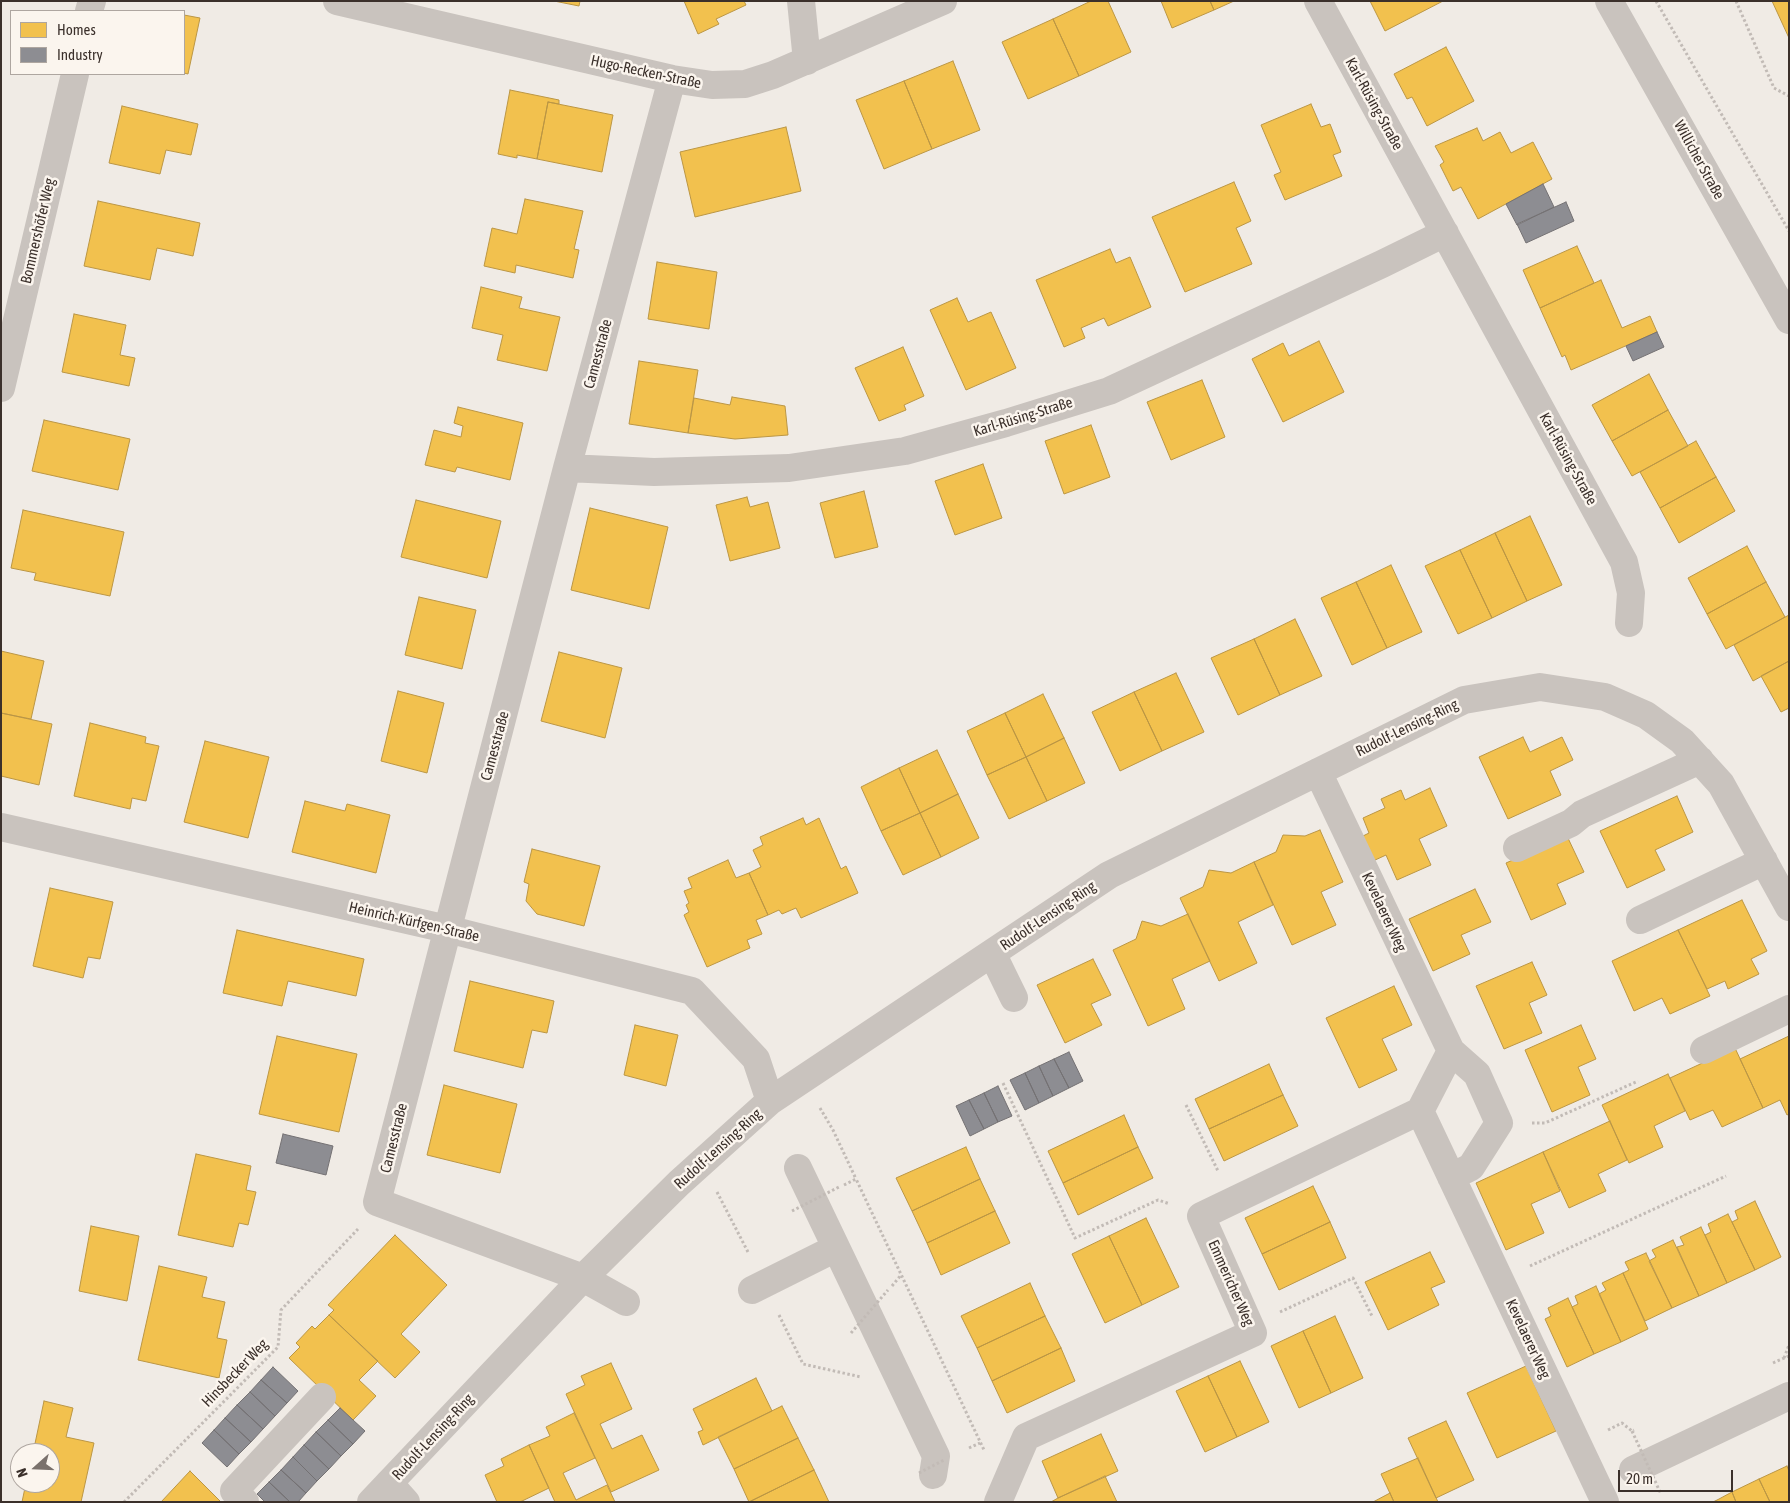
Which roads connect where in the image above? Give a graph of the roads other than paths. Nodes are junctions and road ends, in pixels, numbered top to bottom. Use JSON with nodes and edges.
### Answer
{"nodes":[{"id":1,"x":338,"y":1,"type":"edge"},
{"id":2,"x":801,"y":1,"type":"edge"},
{"id":3,"x":943,"y":1,"type":"edge"},
{"id":4,"x":1318,"y":1,"type":"edge"},
{"id":5,"x":1609,"y":1,"type":"edge"},
{"id":6,"x":807,"y":62,"type":"junction"},
{"id":7,"x":75,"y":75,"type":"edge"},
{"id":8,"x":672,"y":79,"type":"junction"},
{"id":9,"x":1445,"y":233,"type":"junction"},
{"id":10,"x":1789,"y":320,"type":"edge"},
{"id":11,"x":1,"y":388,"type":"edge"},
{"id":12,"x":567,"y":468,"type":"junction"},
{"id":13,"x":1629,"y":623,"type":"dead end"},
{"id":14,"x":1700,"y":760,"type":"junction"},
{"id":15,"x":1318,"y":772,"type":"junction"},
{"id":16,"x":1,"y":827,"type":"edge"},
{"id":17,"x":1517,"y":848,"type":"dead end"},
{"id":18,"x":1764,"y":861,"type":"junction"},
{"id":19,"x":1789,"y":907,"type":"edge"},
{"id":20,"x":1640,"y":920,"type":"dead end"},
{"id":21,"x":447,"y":929,"type":"junction"},
{"id":22,"x":992,"y":953,"type":"junction"},
{"id":23,"x":1014,"y":998,"type":"dead end"},
{"id":24,"x":1789,"y":1008,"type":"edge"},
{"id":25,"x":1704,"y":1050,"type":"dead end"},
{"id":26,"x":1451,"y":1051,"type":"junction"},
{"id":27,"x":770,"y":1101,"type":"junction"},
{"id":28,"x":1420,"y":1111,"type":"junction"},
{"id":29,"x":798,"y":1168,"type":"dead end"},
{"id":30,"x":1451,"y":1177,"type":"junction"},
{"id":31,"x":836,"y":1248,"type":"junction"},
{"id":32,"x":583,"y":1278,"type":"junction"},
{"id":33,"x":752,"y":1290,"type":"dead end"},
{"id":34,"x":626,"y":1302,"type":"dead end"},
{"id":35,"x":1789,"y":1396,"type":"edge"},
{"id":36,"x":322,"y":1397,"type":"dead end"},
{"id":37,"x":932,"y":1470,"type":"dead end"},
{"id":38,"x":1633,"y":1470,"type":"dead end"},
{"id":39,"x":1001,"y":1494,"type":"edge"},
{"id":40,"x":389,"y":1496,"type":"edge"},
{"id":41,"x":245,"y":1502,"type":"edge"},
{"id":42,"x":1605,"y":1502,"type":"edge"}],
"edges":[{"from":1,"to":8,"type":"street","name":"Hugo-Recken-Straße"},
{"from":2,"to":6,"type":"street"},
{"from":3,"to":6,"type":"street","name":"Hugo-Recken-Straße"},
{"from":4,"to":9,"type":"street","name":"Karl-Rüsing-Straße"},
{"from":5,"to":10,"type":"street","name":"Willicher Straße"},
{"from":6,"to":8,"type":"street","name":"Hugo-Recken-Straße"},
{"from":7,"to":11,"type":"street","name":"Bommershöfer Weg"},
{"from":8,"to":12,"type":"street","name":"Camesstraße"},
{"from":9,"to":12,"type":"street","name":"Karl-Rüsing-Straße"},
{"from":9,"to":13,"type":"street","name":"Karl-Rüsing-Straße"},
{"from":12,"to":21,"type":"street","name":"Camesstraße"},
{"from":14,"to":15,"type":"street","name":"Rudolf-Lensing-Ring"},
{"from":14,"to":17,"type":"street"},
{"from":14,"to":18,"type":"street","name":"Rudolf-Lensing-Ring"},
{"from":15,"to":22,"type":"street","name":"Rudolf-Lensing-Ring"},
{"from":15,"to":26,"type":"street","name":"Kevelaerer Weg"},
{"from":16,"to":21,"type":"street","name":"Heinrich-Kürfgen-Straße"},
{"from":18,"to":19,"type":"street","name":"Rudolf-Lensing-Ring"},
{"from":18,"to":20,"type":"street"},
{"from":21,"to":27,"type":"street","name":"Heinrich-Kürfgen-Straße"},
{"from":21,"to":32,"type":"street","name":"Camesstraße"},
{"from":22,"to":23,"type":"street"},
{"from":22,"to":27,"type":"street","name":"Rudolf-Lensing-Ring"},
{"from":24,"to":25,"type":"street"},
{"from":26,"to":28,"type":"street"},
{"from":26,"to":30,"type":"street","name":"Kevelaerer Weg"},
{"from":27,"to":32,"type":"street","name":"Rudolf-Lensing-Ring"},
{"from":28,"to":30,"type":"street","name":"Kevelaerer Weg"},
{"from":28,"to":39,"type":"street","name":"Emmericher Weg"},
{"from":29,"to":31,"type":"street"},
{"from":30,"to":42,"type":"street","name":"Kevelaerer Weg"},
{"from":31,"to":33,"type":"street"},
{"from":31,"to":37,"type":"street"},
{"from":32,"to":34,"type":"street"},
{"from":32,"to":40,"type":"street","name":"Rudolf-Lensing-Ring"},
{"from":35,"to":38,"type":"street"},
{"from":36,"to":41,"type":"street"}]}
